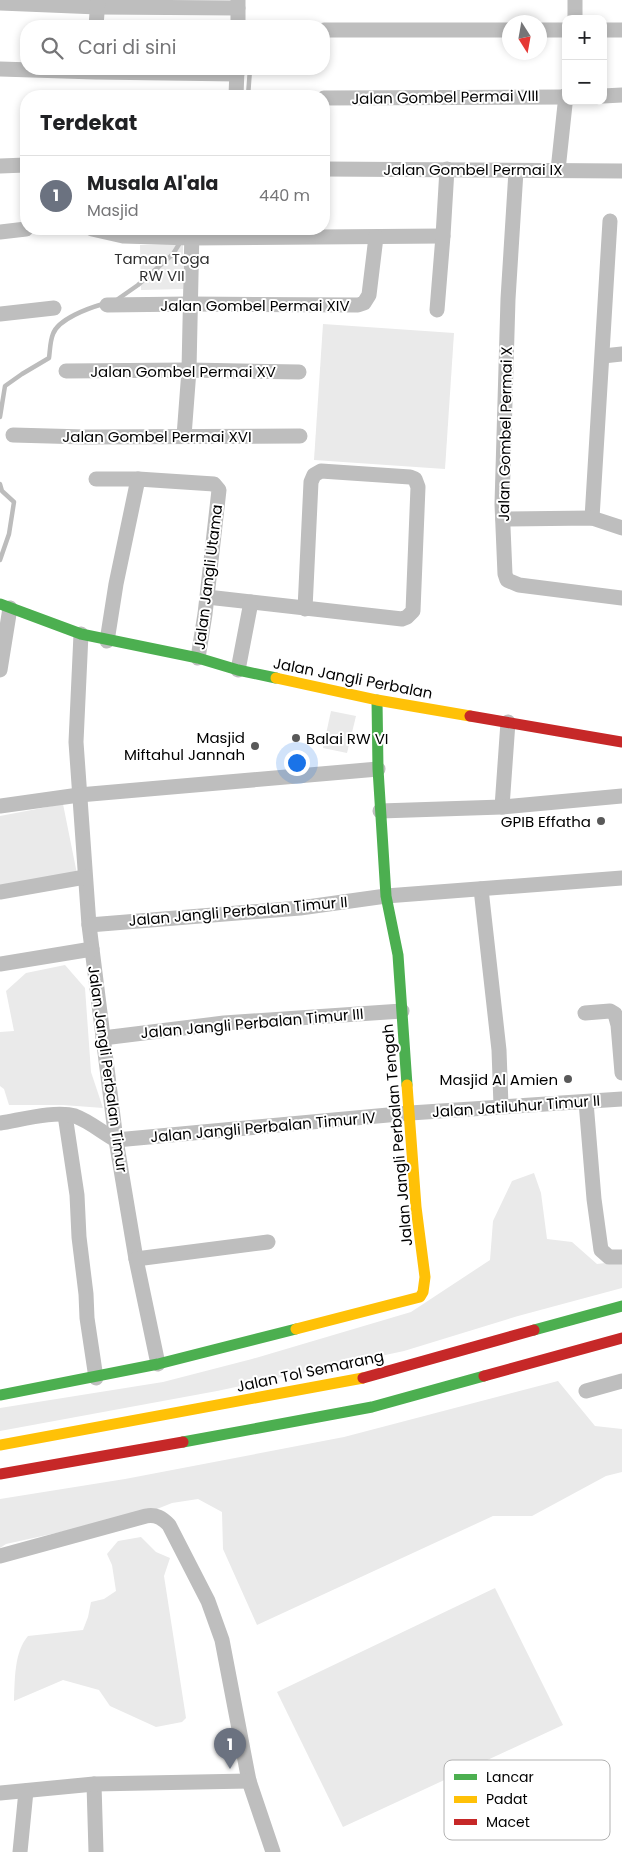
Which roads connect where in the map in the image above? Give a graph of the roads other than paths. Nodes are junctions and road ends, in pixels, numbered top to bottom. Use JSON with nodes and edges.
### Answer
{"nodes":[{"id":1,"x":575,"y":0,"type":"edge"},
{"id":2,"x":0,"y":3,"type":"edge"},
{"id":3,"x":98,"y":3,"type":"edge"},
{"id":4,"x":238,"y":4,"type":"edge"},
{"id":5,"x":575,"y":15,"type":"edge"},
{"id":6,"x":97,"y":20,"type":"edge"},
{"id":7,"x":238,"y":20,"type":"edge"},
{"id":8,"x":330,"y":30,"type":"edge"},
{"id":9,"x":502,"y":30,"type":"edge"},
{"id":10,"x":547,"y":30,"type":"edge"},
{"id":11,"x":562,"y":30,"type":"edge"},
{"id":12,"x":607,"y":30,"type":"edge"},
{"id":13,"x":622,"y":30,"type":"edge"},
{"id":14,"x":0,"y":69,"type":"edge"},
{"id":15,"x":20,"y":69,"type":"edge"},
{"id":16,"x":237,"y":75,"type":"edge"},
{"id":17,"x":236,"y":90,"type":"edge"},
{"id":18,"x":622,"y":95,"type":"edge"},
{"id":19,"x":562,"y":96,"type":"edge"},
{"id":20,"x":607,"y":96,"type":"edge"},
{"id":21,"x":330,"y":98,"type":"edge"},
{"id":22,"x":565,"y":105,"type":"edge"},
{"id":23,"x":20,"y":165,"type":"edge"},
{"id":24,"x":0,"y":166,"type":"edge"},
{"id":25,"x":330,"y":169,"type":"edge"},
{"id":26,"x":446,"y":169,"type":"junction"},
{"id":27,"x":558,"y":170,"type":"junction"},
{"id":28,"x":516,"y":171,"type":"junction"},
{"id":29,"x":622,"y":171,"type":"edge"},
{"id":30,"x":610,"y":221,"type":"dead end"},
{"id":31,"x":20,"y":229,"type":"edge"},
{"id":32,"x":0,"y":232,"type":"edge"},
{"id":33,"x":119,"y":235,"type":"edge"},
{"id":34,"x":146,"y":235,"type":"edge"},
{"id":35,"x":191,"y":235,"type":"edge"},
{"id":36,"x":284,"y":235,"type":"edge"},
{"id":37,"x":443,"y":236,"type":"junction"},
{"id":38,"x":376,"y":237,"type":"junction"},
{"id":39,"x":189,"y":304,"type":"junction"},
{"id":40,"x":107,"y":305,"type":"dead end"},
{"id":41,"x":54,"y":308,"type":"dead end"},
{"id":42,"x":437,"y":310,"type":"dead end"},
{"id":43,"x":0,"y":314,"type":"edge"},
{"id":44,"x":622,"y":354,"type":"edge"},
{"id":45,"x":603,"y":356,"type":"junction"},
{"id":46,"x":189,"y":370,"type":"junction"},
{"id":47,"x":66,"y":371,"type":"dead end"},
{"id":48,"x":299,"y":372,"type":"dead end"},
{"id":49,"x":13,"y":435,"type":"dead end"},
{"id":50,"x":184,"y":436,"type":"junction"},
{"id":51,"x":300,"y":436,"type":"dead end"},
{"id":52,"x":96,"y":479,"type":"dead end"},
{"id":53,"x":138,"y":479,"type":"junction"},
{"id":54,"x":592,"y":518,"type":"junction"},
{"id":55,"x":503,"y":519,"type":"junction"},
{"id":56,"x":622,"y":528,"type":"edge"},
{"id":57,"x":207,"y":597,"type":"junction"},
{"id":58,"x":622,"y":598,"type":"edge"},
{"id":59,"x":251,"y":602,"type":"junction"},
{"id":60,"x":5,"y":606,"type":"edge"},
{"id":61,"x":305,"y":609,"type":"junction"},
{"id":62,"x":81,"y":634,"type":"junction"},
{"id":63,"x":107,"y":641,"type":"junction"},
{"id":64,"x":198,"y":658,"type":"junction"},
{"id":65,"x":0,"y":670,"type":"edge"},
{"id":66,"x":238,"y":670,"type":"junction"},
{"id":67,"x":377,"y":700,"type":"junction"},
{"id":68,"x":508,"y":722,"type":"junction"},
{"id":69,"x":622,"y":742,"type":"edge"},
{"id":70,"x":378,"y":769,"type":"junction"},
{"id":71,"x":79,"y":795,"type":"junction"},
{"id":72,"x":622,"y":796,"type":"edge"},
{"id":73,"x":0,"y":806,"type":"edge"},
{"id":74,"x":502,"y":807,"type":"junction"},
{"id":75,"x":380,"y":811,"type":"junction"},
{"id":76,"x":85,"y":877,"type":"junction"},
{"id":77,"x":622,"y":878,"type":"edge"},
{"id":78,"x":481,"y":889,"type":"junction"},
{"id":79,"x":0,"y":892,"type":"edge"},
{"id":80,"x":386,"y":896,"type":"junction"},
{"id":81,"x":89,"y":925,"type":"junction"},
{"id":82,"x":92,"y":949,"type":"junction"},
{"id":83,"x":0,"y":964,"type":"edge"},
{"id":84,"x":402,"y":1011,"type":"junction"},
{"id":85,"x":585,"y":1013,"type":"dead end"},
{"id":86,"x":103,"y":1038,"type":"junction"},
{"id":87,"x":622,"y":1073,"type":"edge"},
{"id":88,"x":622,"y":1099,"type":"edge"},
{"id":89,"x":586,"y":1102,"type":"junction"},
{"id":90,"x":501,"y":1106,"type":"junction"},
{"id":91,"x":410,"y":1113,"type":"junction"},
{"id":92,"x":65,"y":1115,"type":"junction"},
{"id":93,"x":0,"y":1123,"type":"edge"},
{"id":94,"x":116,"y":1140,"type":"junction"},
{"id":95,"x":268,"y":1242,"type":"dead end"},
{"id":96,"x":622,"y":1257,"type":"edge"},
{"id":97,"x":136,"y":1259,"type":"junction"},
{"id":98,"x":622,"y":1306,"type":"edge"},
{"id":99,"x":622,"y":1338,"type":"edge"},
{"id":100,"x":158,"y":1364,"type":"junction"},
{"id":101,"x":96,"y":1378,"type":"junction"},
{"id":102,"x":622,"y":1381,"type":"edge"},
{"id":103,"x":586,"y":1391,"type":"dead end"},
{"id":104,"x":0,"y":1395,"type":"edge"},
{"id":105,"x":0,"y":1444,"type":"edge"},
{"id":106,"x":0,"y":1474,"type":"edge"},
{"id":107,"x":0,"y":1556,"type":"edge"},
{"id":108,"x":249,"y":1781,"type":"junction"},
{"id":109,"x":94,"y":1784,"type":"junction"},
{"id":110,"x":26,"y":1791,"type":"junction"},
{"id":111,"x":0,"y":1793,"type":"edge"},
{"id":112,"x":20,"y":1852,"type":"edge"},
{"id":113,"x":96,"y":1852,"type":"edge"},
{"id":114,"x":274,"y":1852,"type":"edge"}],
"edges":[{"from":1,"to":5,"type":"street"},
{"from":2,"to":3,"type":"street"},
{"from":3,"to":4,"type":"street"},
{"from":3,"to":6,"type":"street"},
{"from":4,"to":7,"type":"street"},
{"from":8,"to":9,"type":"street"},
{"from":10,"to":11,"type":"street"},
{"from":12,"to":13,"type":"street"},
{"from":14,"to":15,"type":"street"},
{"from":16,"to":17,"type":"street"},
{"from":18,"to":20,"type":"street"},
{"from":19,"to":21,"type":"street","name":"Jalan Gombel Permai VIII"},
{"from":22,"to":27,"type":"street"},
{"from":23,"to":24,"type":"street"},
{"from":25,"to":26,"type":"street","name":"Jalan Gombel Permai IX"},
{"from":26,"to":28,"type":"street","name":"Jalan Gombel Permai IX"},
{"from":26,"to":37,"type":"street"},
{"from":27,"to":28,"type":"street","name":"Jalan Gombel Permai IX"},
{"from":27,"to":29,"type":"street","name":"Jalan Gombel Permai IX"},
{"from":28,"to":55,"type":"street","name":"Jalan Gombel Permai X"},
{"from":30,"to":45,"type":"street"},
{"from":31,"to":32,"type":"street"},
{"from":33,"to":34,"type":"street"},
{"from":35,"to":39,"type":"street"},
{"from":36,"to":38,"type":"street"},
{"from":37,"to":38,"type":"street"},
{"from":37,"to":42,"type":"street"},
{"from":38,"to":39,"type":"street","name":"Jalan Gombel Permai XIV"},
{"from":39,"to":40,"type":"street","name":"Jalan Gombel Permai XIV"},
{"from":39,"to":46,"type":"street"},
{"from":41,"to":43,"type":"street"},
{"from":44,"to":45,"type":"street"},
{"from":45,"to":54,"type":"street"},
{"from":46,"to":47,"type":"street","name":"Jalan Gombel Permai XV"},
{"from":46,"to":48,"type":"street","name":"Jalan Gombel Permai XV"},
{"from":46,"to":50,"type":"street"},
{"from":49,"to":50,"type":"street","name":"Jalan Gombel Permai XVI"},
{"from":50,"to":51,"type":"street","name":"Jalan Gombel Permai XVI"},
{"from":52,"to":53,"type":"street","name":"Jalan Jangli Utama"},
{"from":53,"to":57,"type":"street","name":"Jalan Jangli Utama"},
{"from":53,"to":63,"type":"street"},
{"from":54,"to":55,"type":"street"},
{"from":54,"to":56,"type":"street"},
{"from":55,"to":58,"type":"street","name":"Jalan Gombel Permai X"},
{"from":57,"to":59,"type":"street"},
{"from":57,"to":64,"type":"street","name":"Jalan Jangli Utama"},
{"from":59,"to":61,"type":"street"},
{"from":59,"to":66,"type":"street"},
{"from":60,"to":62,"type":"main road","name":"Jalan Jangli Perbalan"},
{"from":60,"to":65,"type":"street"},
{"from":61,"to":61,"type":"street"},
{"from":62,"to":63,"type":"main road","name":"Jalan Jangli Perbalan"},
{"from":62,"to":71,"type":"street","name":"Jalan Jangli Perbalan Timur"},
{"from":63,"to":64,"type":"main road","name":"Jalan Jangli Perbalan"},
{"from":64,"to":66,"type":"main road","name":"Jalan Jangli Perbalan"},
{"from":66,"to":67,"type":"main road","name":"Jalan Jangli Perbalan"},
{"from":67,"to":68,"type":"main road","name":"Jalan Jangli Perbalan"},
{"from":67,"to":70,"type":"main road","name":"Jalan Jangli Perbalan Tengah"},
{"from":68,"to":69,"type":"main road","name":"Jalan Jangli Perbalan"},
{"from":68,"to":74,"type":"street"},
{"from":70,"to":71,"type":"street"},
{"from":70,"to":75,"type":"main road","name":"Jalan Jangli Perbalan Tengah"},
{"from":71,"to":73,"type":"street"},
{"from":71,"to":76,"type":"street","name":"Jalan Jangli Perbalan Timur"},
{"from":72,"to":74,"type":"street"},
{"from":74,"to":75,"type":"street"},
{"from":75,"to":80,"type":"main road","name":"Jalan Jangli Perbalan Tengah"},
{"from":76,"to":79,"type":"street"},
{"from":76,"to":81,"type":"street","name":"Jalan Jangli Perbalan Timur"},
{"from":77,"to":78,"type":"street","name":"Jalan Jangli Perbalan Timur II"},
{"from":78,"to":80,"type":"street","name":"Jalan Jangli Perbalan Timur II"},
{"from":78,"to":90,"type":"street"},
{"from":80,"to":81,"type":"street","name":"Jalan Jangli Perbalan Timur II"},
{"from":80,"to":84,"type":"main road","name":"Jalan Jangli Perbalan Tengah"},
{"from":81,"to":82,"type":"street","name":"Jalan Jangli Perbalan Timur"},
{"from":82,"to":83,"type":"street"},
{"from":82,"to":86,"type":"street","name":"Jalan Jangli Perbalan Timur"},
{"from":84,"to":86,"type":"street","name":"Jalan Jangli Perbalan Timur III"},
{"from":84,"to":91,"type":"main road","name":"Jalan Jangli Perbalan Tengah"},
{"from":85,"to":87,"type":"street"},
{"from":86,"to":94,"type":"street","name":"Jalan Jangli Perbalan Timur"},
{"from":88,"to":89,"type":"street","name":"Jalan Jatiluhur Timur II"},
{"from":89,"to":90,"type":"street","name":"Jalan Jatiluhur Timur II"},
{"from":89,"to":96,"type":"street"},
{"from":90,"to":91,"type":"street","name":"Jalan Jatiluhur Timur II"},
{"from":91,"to":94,"type":"street","name":"Jalan Jangli Perbalan Timur IV"},
{"from":91,"to":100,"type":"main road","name":"Jalan Jangli Perbalan Tengah"},
{"from":92,"to":93,"type":"street"},
{"from":92,"to":94,"type":"street"},
{"from":92,"to":101,"type":"street"},
{"from":94,"to":97,"type":"street","name":"Jalan Jangli Perbalan Timur"},
{"from":95,"to":97,"type":"street"},
{"from":97,"to":100,"type":"street","name":"Jalan Jangli Perbalan Timur"},
{"from":98,"to":105,"type":"main road","name":"Jalan Tol Semarang"},
{"from":99,"to":106,"type":"main road"},
{"from":100,"to":101,"type":"main road"},
{"from":101,"to":104,"type":"main road"},
{"from":102,"to":103,"type":"street"},
{"from":107,"to":108,"type":"street"},
{"from":108,"to":109,"type":"street"},
{"from":108,"to":114,"type":"street"},
{"from":109,"to":110,"type":"street"},
{"from":109,"to":113,"type":"street"},
{"from":110,"to":111,"type":"street"},
{"from":110,"to":112,"type":"street"}]}
